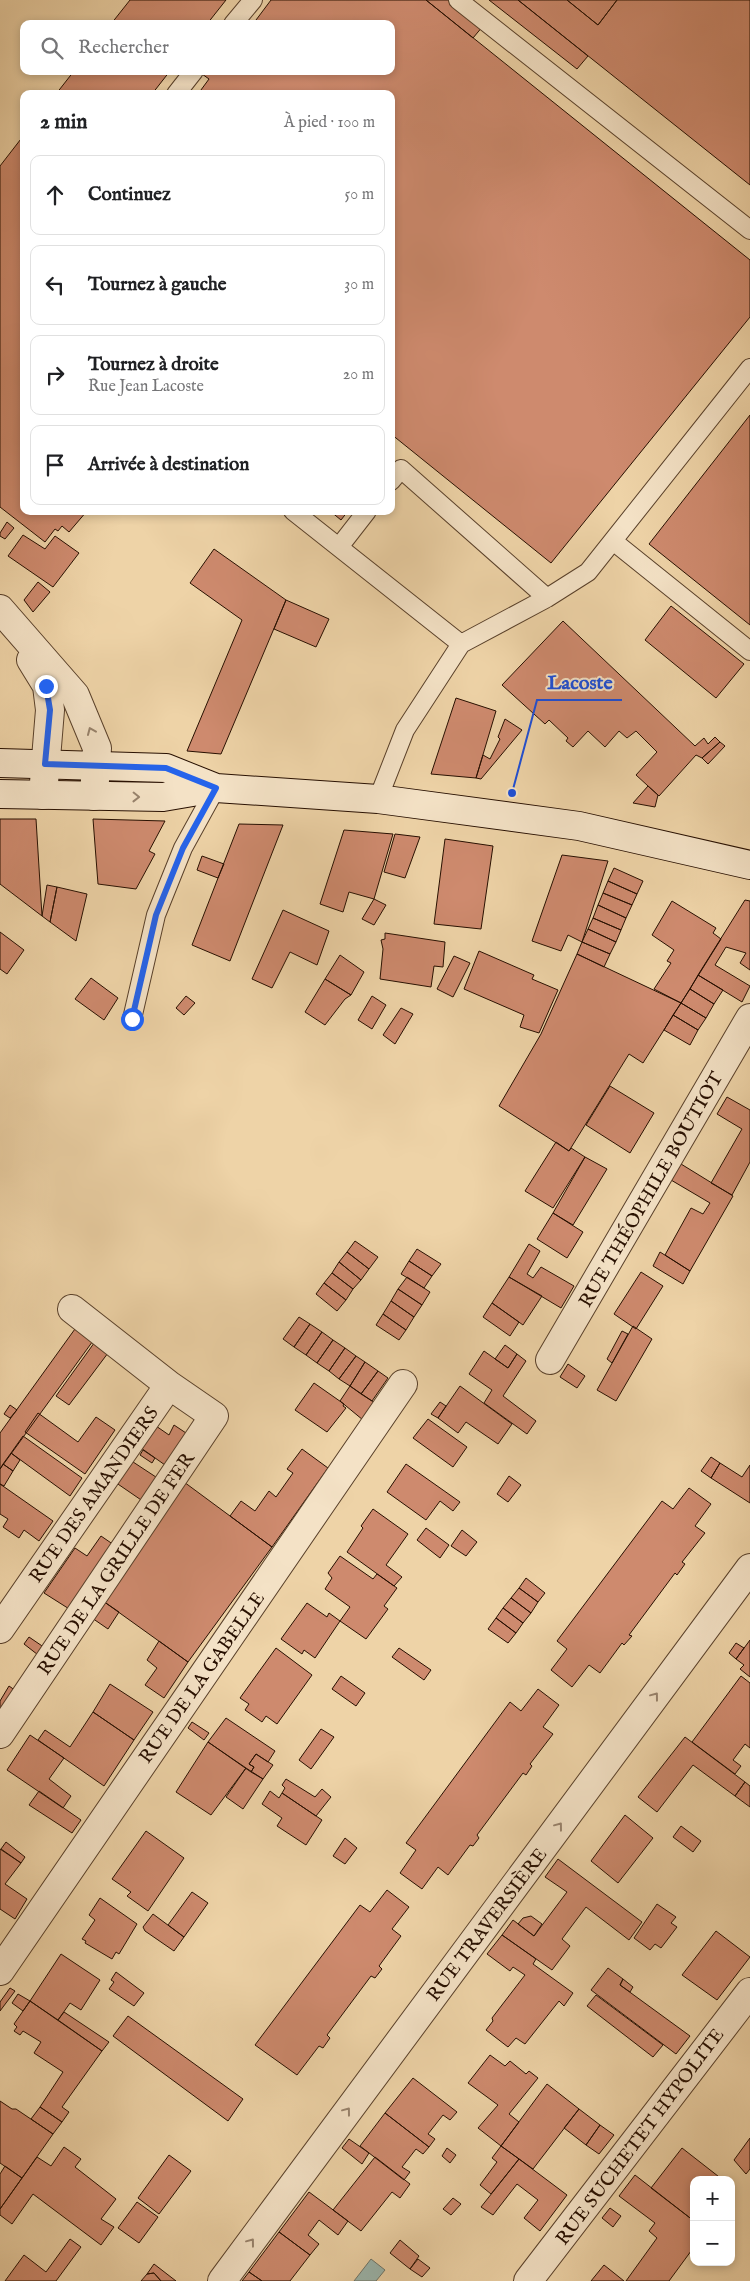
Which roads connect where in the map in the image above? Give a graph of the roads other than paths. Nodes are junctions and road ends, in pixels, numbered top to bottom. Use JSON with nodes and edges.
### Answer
{"nodes":[{"id":1,"x":253,"y":0,"type":"edge"},
{"id":2,"x":458,"y":0,"type":"edge"},
{"id":3,"x":236,"y":20,"type":"edge"},
{"id":4,"x":191,"y":75,"type":"edge"},
{"id":5,"x":179,"y":90,"type":"edge"},
{"id":6,"x":750,"y":230,"type":"edge"},
{"id":7,"x":750,"y":368,"type":"edge"},
{"id":8,"x":395,"y":477,"type":"edge"},
{"id":9,"x":298,"y":515,"type":"edge"},
{"id":10,"x":364,"y":515,"type":"edge"},
{"id":11,"x":613,"y":541,"type":"junction"},
{"id":12,"x":338,"y":547,"type":"junction"},
{"id":13,"x":547,"y":598,"type":"junction"},
{"id":14,"x":6,"y":616,"type":"edge"},
{"id":15,"x":461,"y":644,"type":"junction"},
{"id":16,"x":750,"y":651,"type":"edge"},
{"id":17,"x":0,"y":763,"type":"edge"},
{"id":18,"x":45,"y":764,"type":"junction"},
{"id":19,"x":97,"y":767,"type":"junction"},
{"id":20,"x":216,"y":788,"type":"junction"},
{"id":21,"x":0,"y":794,"type":"edge"},
{"id":22,"x":43,"y":795,"type":"junction"},
{"id":23,"x":94,"y":796,"type":"junction"},
{"id":24,"x":378,"y":798,"type":"junction"},
{"id":25,"x":750,"y":865,"type":"edge"},
{"id":26,"x":750,"y":1018,"type":"edge"},
{"id":27,"x":132,"y":1019,"type":"dead end"},
{"id":28,"x":72,"y":1309,"type":"dead end"},
{"id":29,"x":550,"y":1360,"type":"dead end"},
{"id":30,"x":403,"y":1384,"type":"dead end"},
{"id":31,"x":179,"y":1392,"type":"junction"},
{"id":32,"x":750,"y":1568,"type":"edge"},
{"id":33,"x":0,"y":1629,"type":"edge"},
{"id":34,"x":0,"y":1734,"type":"edge"},
{"id":35,"x":0,"y":1970,"type":"edge"},
{"id":36,"x":750,"y":1992,"type":"edge"},
{"id":37,"x":222,"y":2281,"type":"edge"},
{"id":38,"x":528,"y":2281,"type":"edge"}],
"edges":[{"from":1,"to":3,"type":"lane"},
{"from":2,"to":6,"type":"lane"},
{"from":4,"to":5,"type":"lane"},
{"from":7,"to":11,"type":"lane"},
{"from":8,"to":13,"type":"lane"},
{"from":9,"to":12,"type":"lane"},
{"from":10,"to":12,"type":"lane"},
{"from":11,"to":13,"type":"lane"},
{"from":11,"to":16,"type":"lane"},
{"from":12,"to":15,"type":"lane"},
{"from":13,"to":15,"type":"lane"},
{"from":14,"to":18,"type":"street"},
{"from":19,"to":14,"type":"street","one_way":true},
{"from":15,"to":24,"type":"lane"},
{"from":17,"to":18,"type":"street"},
{"from":18,"to":19,"type":"street"},
{"from":18,"to":22,"type":"street"},
{"from":19,"to":20,"type":"street"},
{"from":19,"to":23,"type":"street"},
{"from":23,"to":20,"type":"street","one_way":true},
{"from":20,"to":24,"type":"street"},
{"from":20,"to":27,"type":"lane"},
{"from":21,"to":22,"type":"street"},
{"from":22,"to":23,"type":"street"},
{"from":24,"to":25,"type":"street"},
{"from":26,"to":29,"type":"street","name":"RUE THÉOPHILE BOUTIOT"},
{"from":28,"to":31,"type":"street"},
{"from":30,"to":35,"type":"street","name":"RUE DE LA GABELLE"},
{"from":31,"to":33,"type":"street","name":"RUE DES AMANDIERS"},
{"from":31,"to":34,"type":"street","name":"RUE DE LA GRILLE DE FER"},
{"from":37,"to":32,"type":"street","name":"RUE TRAVERSIÈRE","one_way":true},
{"from":36,"to":38,"type":"street","name":"RUE SUCHETET HYPOLITE"}]}
